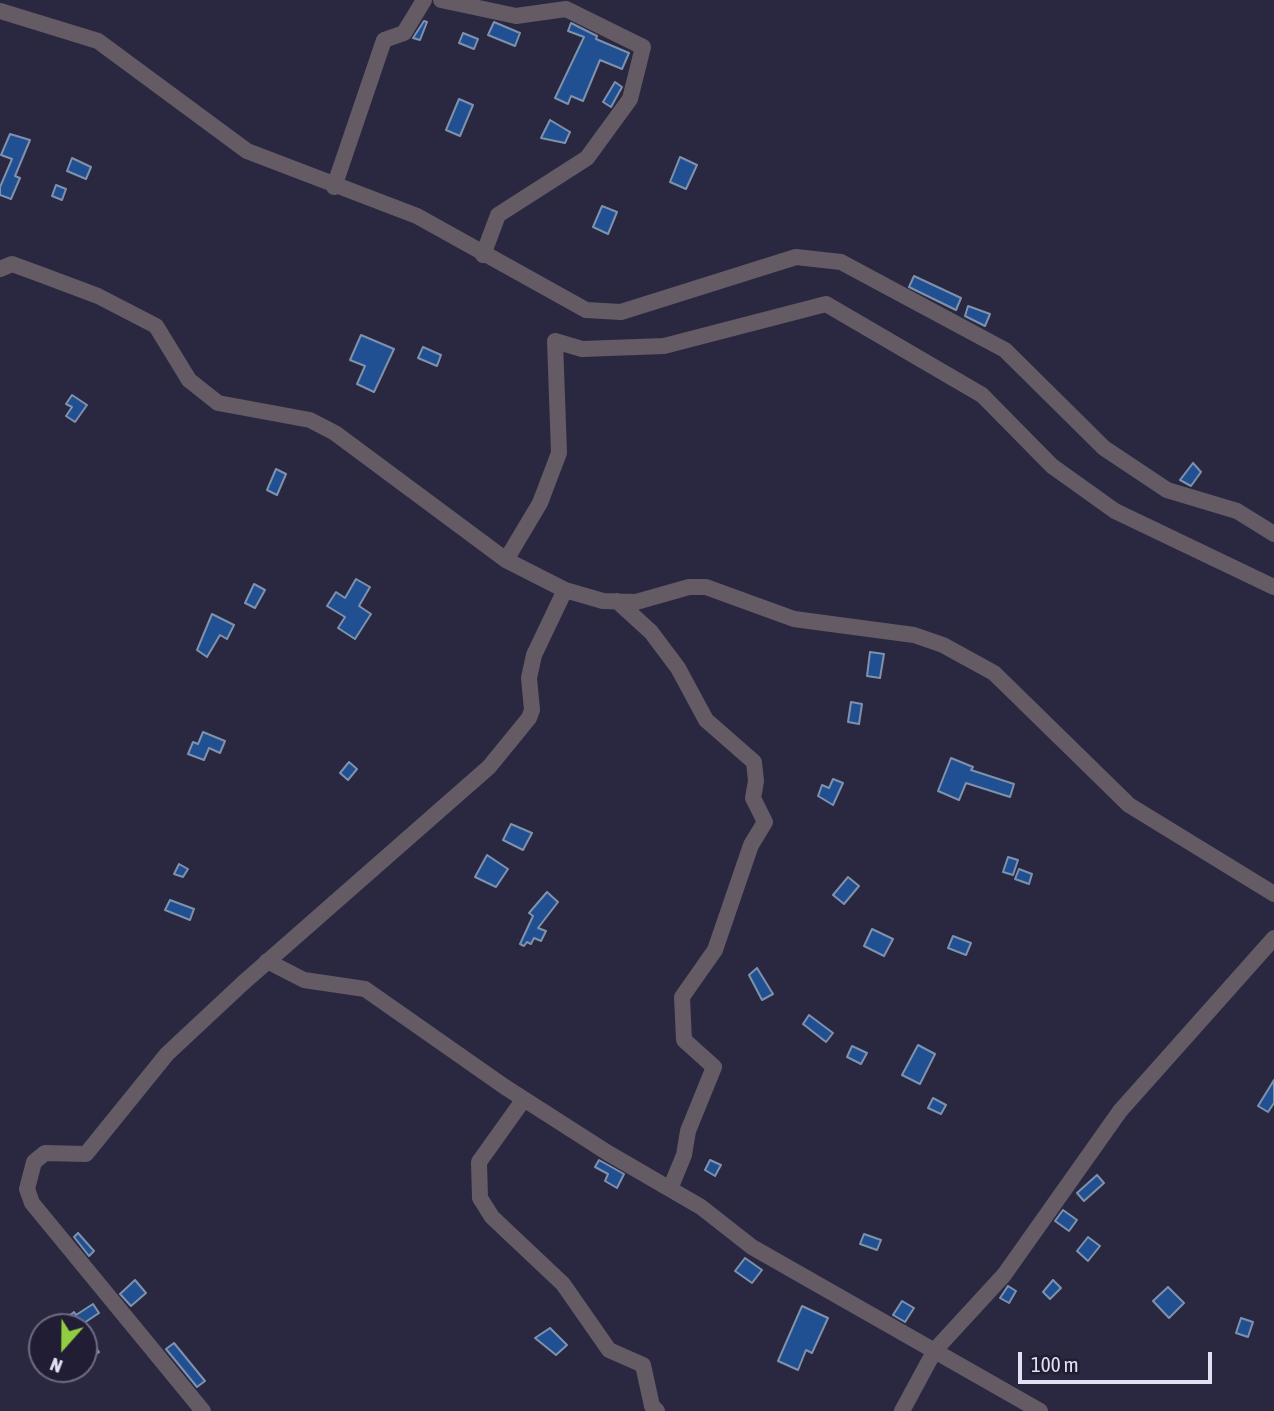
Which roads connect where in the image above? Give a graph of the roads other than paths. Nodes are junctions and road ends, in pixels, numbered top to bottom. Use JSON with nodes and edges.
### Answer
{"nodes":[{"id":1,"x":424,"y":0,"type":"edge"},
{"id":2,"x":441,"y":0,"type":"edge"},
{"id":3,"x":0,"y":11,"type":"edge"},
{"id":4,"x":334,"y":187,"type":"junction"},
{"id":5,"x":484,"y":255,"type":"junction"},
{"id":6,"x":0,"y":269,"type":"edge"},
{"id":7,"x":1274,"y":534,"type":"edge"},
{"id":8,"x":506,"y":560,"type":"junction"},
{"id":9,"x":1274,"y":587,"type":"edge"},
{"id":10,"x":565,"y":590,"type":"junction"},
{"id":11,"x":617,"y":601,"type":"junction"},
{"id":12,"x":1274,"y":894,"type":"edge"},
{"id":13,"x":1274,"y":938,"type":"edge"},
{"id":14,"x":267,"y":961,"type":"junction"},
{"id":15,"x":524,"y":1099,"type":"junction"},
{"id":16,"x":670,"y":1189,"type":"junction"},
{"id":17,"x":935,"y":1350,"type":"junction"},
{"id":18,"x":203,"y":1411,"type":"edge"},
{"id":19,"x":657,"y":1411,"type":"edge"},
{"id":20,"x":902,"y":1411,"type":"edge"},
{"id":21,"x":1040,"y":1411,"type":"edge"}],
"edges":[{"from":1,"to":4,"type":"street"},
{"from":2,"to":5,"type":"street"},
{"from":3,"to":4,"type":"street"},
{"from":4,"to":5,"type":"street"},
{"from":5,"to":7,"type":"street"},
{"from":6,"to":8,"type":"street"},
{"from":8,"to":9,"type":"street"},
{"from":8,"to":10,"type":"street"},
{"from":10,"to":11,"type":"street"},
{"from":10,"to":14,"type":"street"},
{"from":11,"to":12,"type":"street"},
{"from":11,"to":16,"type":"street"},
{"from":13,"to":17,"type":"street"},
{"from":14,"to":15,"type":"street"},
{"from":14,"to":18,"type":"street"},
{"from":15,"to":16,"type":"street"},
{"from":15,"to":19,"type":"street"},
{"from":16,"to":17,"type":"street"},
{"from":17,"to":20,"type":"street"},
{"from":17,"to":21,"type":"street"}]}
